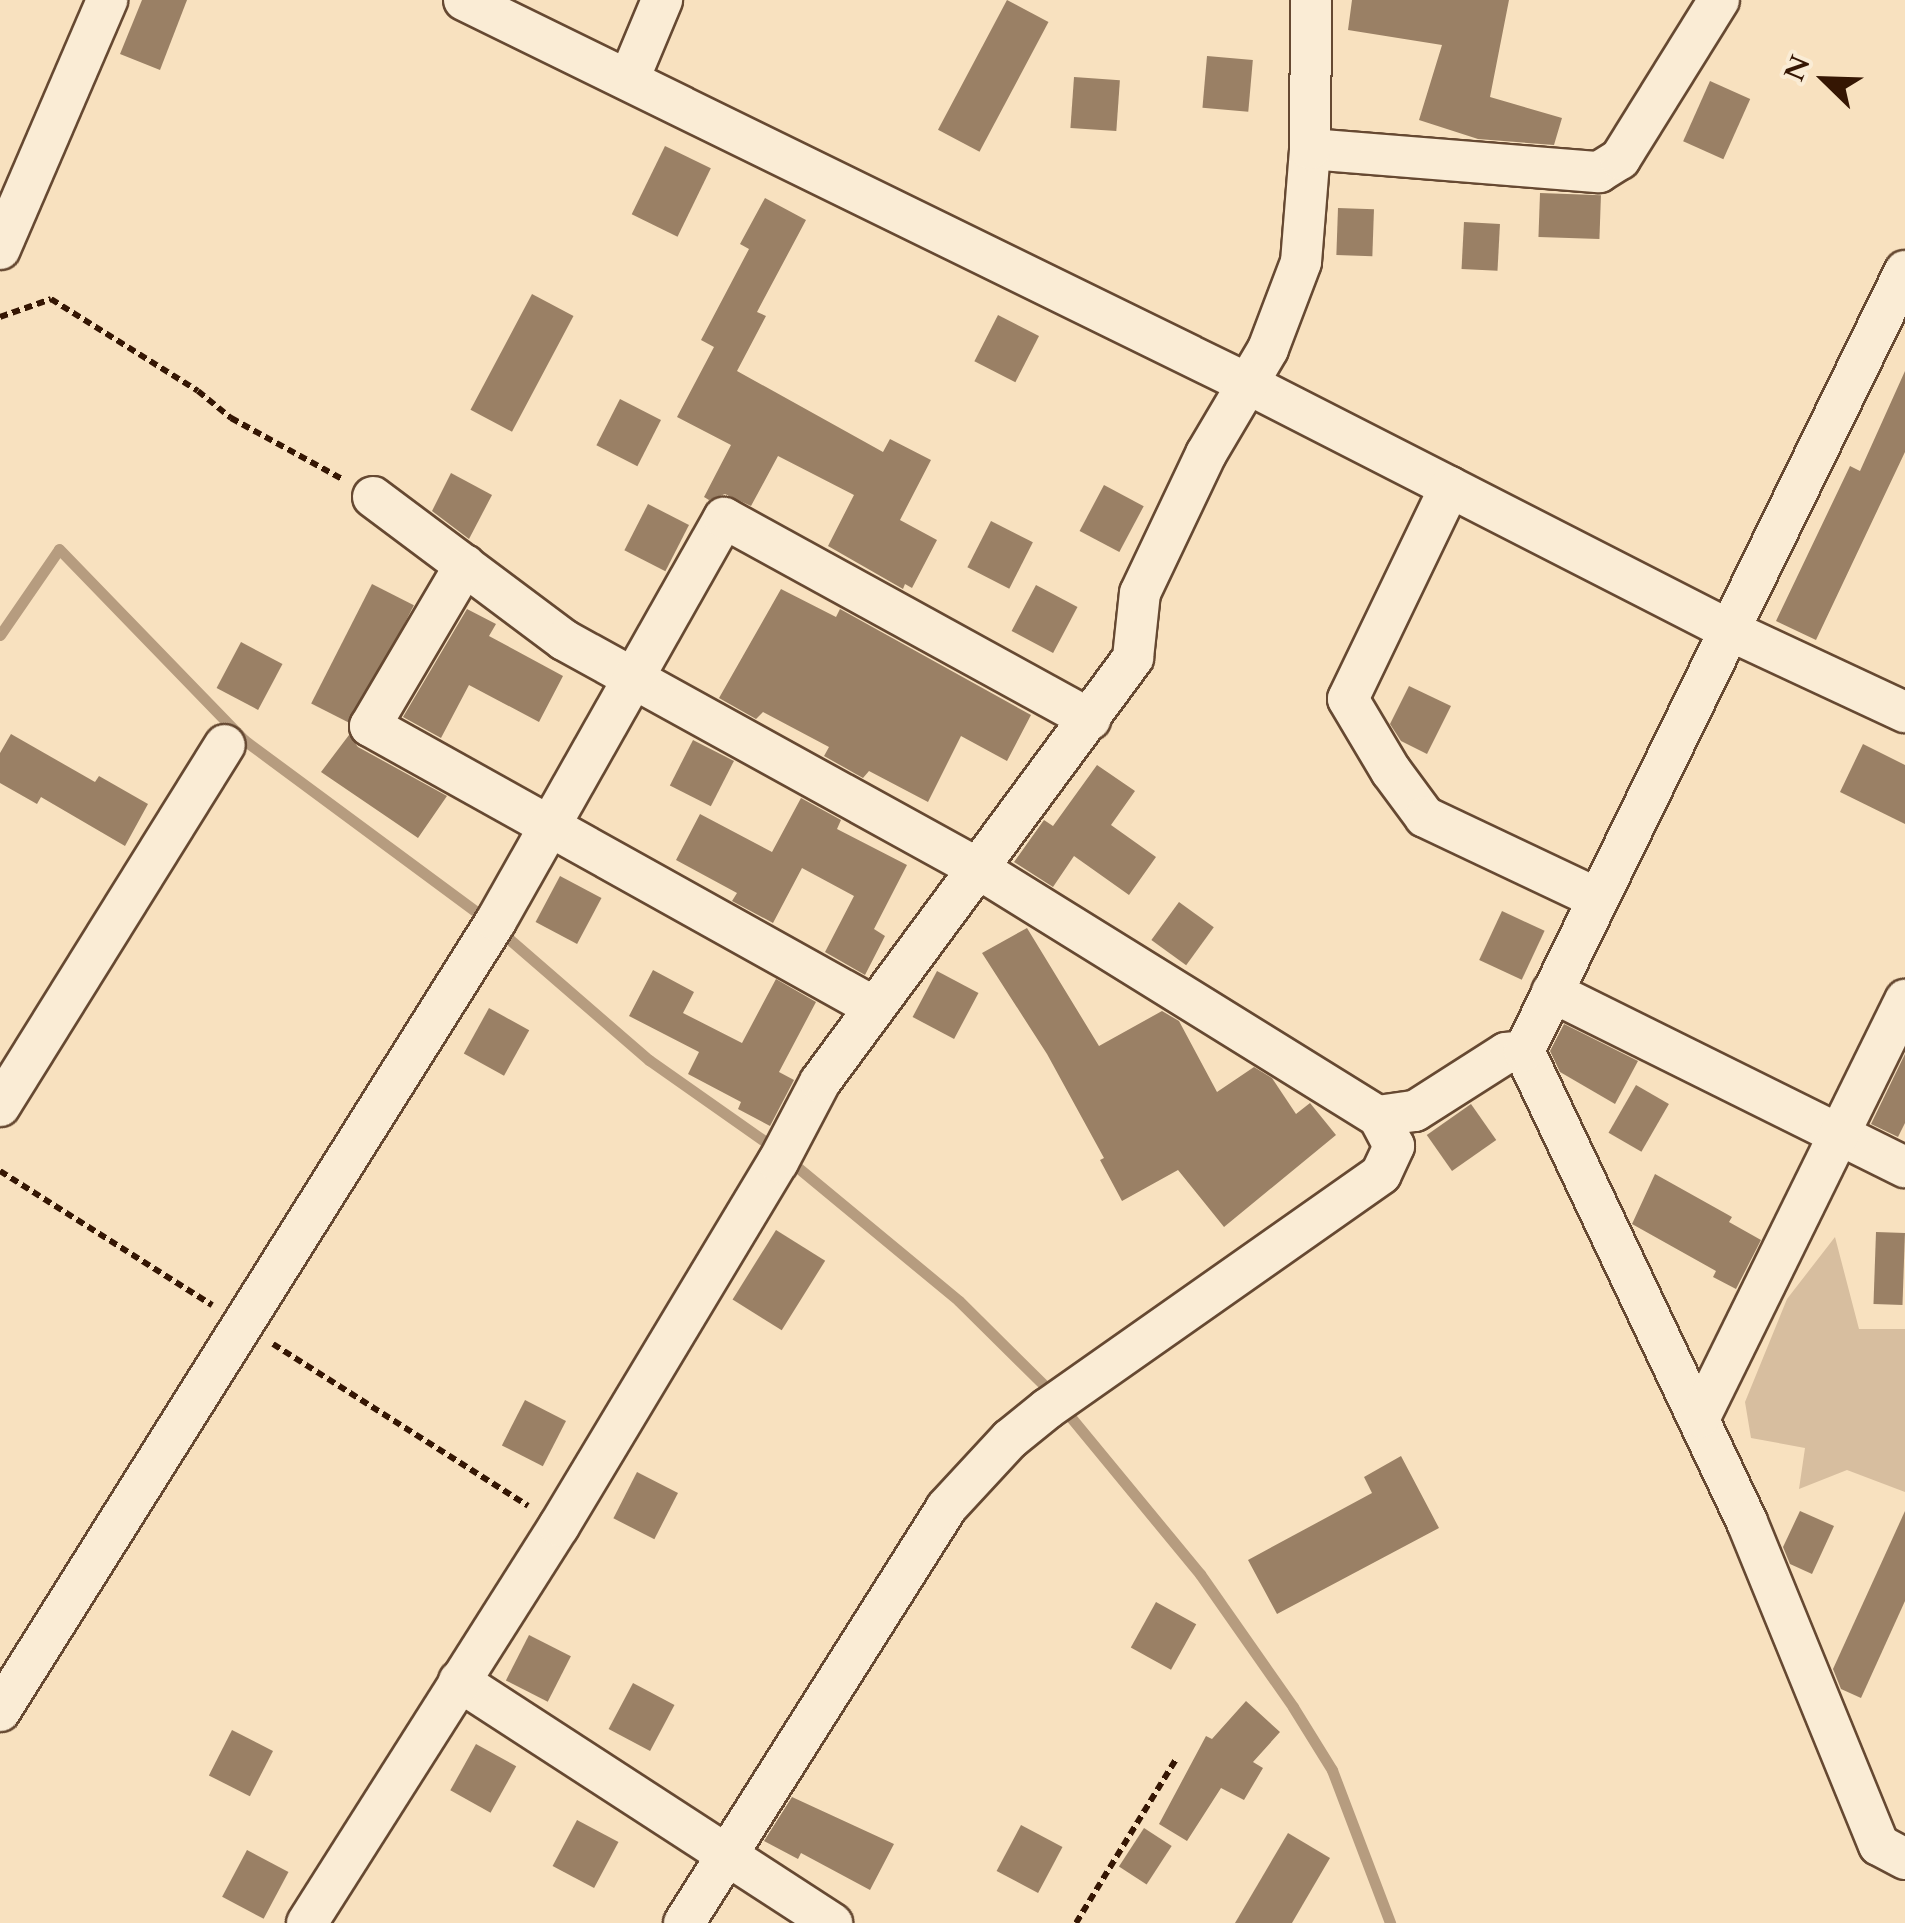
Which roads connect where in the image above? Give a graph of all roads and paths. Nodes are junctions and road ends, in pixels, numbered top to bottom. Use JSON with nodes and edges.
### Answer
{"nodes":[{"id":1,"x":107,"y":0,"type":"edge"},
{"id":2,"x":464,"y":0,"type":"edge"},
{"id":3,"x":662,"y":0,"type":"edge"},
{"id":4,"x":1311,"y":0,"type":"edge"},
{"id":5,"x":1718,"y":0,"type":"edge"},
{"id":6,"x":629,"y":78,"type":"junction"},
{"id":7,"x":1310,"y":149,"type":"junction"},
{"id":8,"x":0,"y":249,"type":"edge"},
{"id":9,"x":1905,"y":271,"type":"edge"},
{"id":10,"x":0,"y":317,"type":"edge"},
{"id":11,"x":1246,"y":383,"type":"junction"},
{"id":12,"x":1450,"y":487,"type":"junction"},
{"id":13,"x":374,"y":497,"type":"joint"},
{"id":14,"x":464,"y":565,"type":"junction"},
{"id":15,"x":1731,"y":631,"type":"junction"},
{"id":16,"x":634,"y":677,"type":"junction"},
{"id":17,"x":1905,"y":712,"type":"edge"},
{"id":18,"x":1090,"y":719,"type":"junction"},
{"id":19,"x":225,"y":744,"type":"dead end"},
{"id":20,"x":549,"y":828,"type":"junction"},
{"id":21,"x":979,"y":869,"type":"junction"},
{"id":22,"x":1596,"y":898,"type":"junction"},
{"id":23,"x":1552,"y":992,"type":"junction"},
{"id":24,"x":1905,"y":1000,"type":"edge"},
{"id":25,"x":872,"y":1006,"type":"junction"},
{"id":26,"x":1524,"y":1050,"type":"junction"},
{"id":27,"x":0,"y":1106,"type":"edge"},
{"id":28,"x":1378,"y":1116,"type":"junction"},
{"id":29,"x":1838,"y":1133,"type":"junction"},
{"id":30,"x":1905,"y":1167,"type":"edge"},
{"id":31,"x":0,"y":1172,"type":"edge"},
{"id":32,"x":244,"y":1324,"type":"junction"},
{"id":33,"x":1700,"y":1417,"type":"junction"},
{"id":34,"x":559,"y":1526,"type":"junction"},
{"id":35,"x":459,"y":1681,"type":"junction"},
{"id":36,"x":0,"y":1711,"type":"edge"},
{"id":37,"x":1176,"y":1759,"type":"dead end"},
{"id":38,"x":725,"y":1856,"type":"junction"},
{"id":39,"x":1905,"y":1859,"type":"edge"},
{"id":40,"x":307,"y":1923,"type":"edge"},
{"id":41,"x":684,"y":1923,"type":"edge"},
{"id":42,"x":832,"y":1923,"type":"edge"},
{"id":43,"x":1076,"y":1923,"type":"edge"}],
"edges":[{"from":1,"to":8,"type":"street"},
{"from":2,"to":6,"type":"street"},
{"from":3,"to":6,"type":"street"},
{"from":4,"to":7,"type":"street"},
{"from":5,"to":7,"type":"street"},
{"from":6,"to":11,"type":"street"},
{"from":7,"to":11,"type":"street"},
{"from":9,"to":15,"type":"street"},
{"from":10,"to":13,"type":"path"},
{"from":11,"to":12,"type":"street"},
{"from":11,"to":18,"type":"street"},
{"from":12,"to":15,"type":"street"},
{"from":12,"to":22,"type":"street"},
{"from":13,"to":14,"type":"street"},
{"from":14,"to":16,"type":"street"},
{"from":14,"to":20,"type":"street"},
{"from":15,"to":17,"type":"street"},
{"from":15,"to":22,"type":"street"},
{"from":16,"to":18,"type":"street"},
{"from":16,"to":20,"type":"street"},
{"from":16,"to":21,"type":"street"},
{"from":18,"to":21,"type":"street"},
{"from":19,"to":27,"type":"street"},
{"from":20,"to":25,"type":"street"},
{"from":20,"to":32,"type":"street"},
{"from":21,"to":25,"type":"street"},
{"from":21,"to":28,"type":"street"},
{"from":22,"to":23,"type":"street"},
{"from":23,"to":26,"type":"street"},
{"from":23,"to":29,"type":"street"},
{"from":24,"to":29,"type":"street"},
{"from":25,"to":34,"type":"street"},
{"from":26,"to":28,"type":"street"},
{"from":26,"to":33,"type":"street"},
{"from":28,"to":38,"type":"street"},
{"from":29,"to":30,"type":"street"},
{"from":29,"to":33,"type":"street"},
{"from":31,"to":32,"type":"path"},
{"from":32,"to":34,"type":"path"},
{"from":32,"to":36,"type":"street"},
{"from":33,"to":39,"type":"street"},
{"from":34,"to":35,"type":"street"},
{"from":35,"to":38,"type":"street"},
{"from":35,"to":40,"type":"street"},
{"from":37,"to":43,"type":"path"},
{"from":38,"to":41,"type":"street"},
{"from":38,"to":42,"type":"street"}]}
